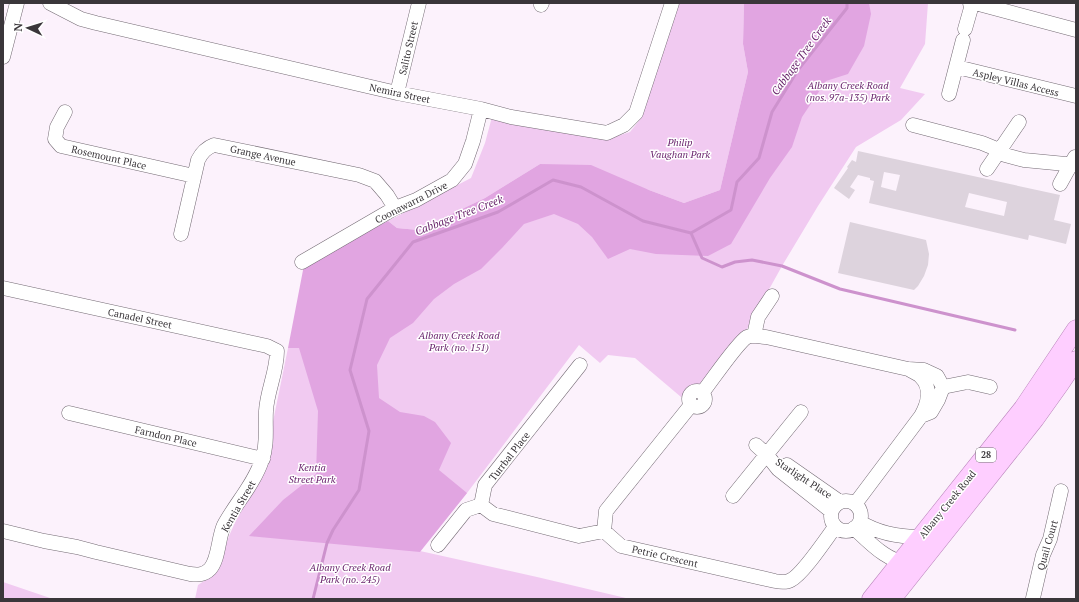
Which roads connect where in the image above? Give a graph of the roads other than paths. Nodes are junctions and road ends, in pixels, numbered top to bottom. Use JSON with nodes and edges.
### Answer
{"nodes":[{"id":1,"x":17,"y":3,"type":"edge"},
{"id":2,"x":50,"y":3,"type":"edge"},
{"id":3,"x":416,"y":3,"type":"edge"},
{"id":4,"x":672,"y":3,"type":"edge"},
{"id":5,"x":970,"y":3,"type":"edge"},
{"id":6,"x":975,"y":3,"type":"edge"},
{"id":7,"x":1076,"y":30,"type":"edge"},
{"id":8,"x":3,"y":57,"type":"edge"},
{"id":9,"x":957,"y":67,"type":"junction"},
{"id":10,"x":397,"y":93,"type":"junction"},
{"id":11,"x":949,"y":94,"type":"dead end"},
{"id":12,"x":1076,"y":96,"type":"edge"},
{"id":13,"x":481,"y":109,"type":"junction"},
{"id":14,"x":65,"y":112,"type":"dead end"},
{"id":15,"x":1019,"y":122,"type":"dead end"},
{"id":16,"x":913,"y":125,"type":"dead end"},
{"id":17,"x":999,"y":150,"type":"junction"},
{"id":18,"x":1074,"y":161,"type":"edge"},
{"id":19,"x":987,"y":169,"type":"dead end"},
{"id":20,"x":194,"y":176,"type":"junction"},
{"id":21,"x":1060,"y":184,"type":"dead end"},
{"id":22,"x":395,"y":208,"type":"junction"},
{"id":23,"x":181,"y":234,"type":"dead end"},
{"id":24,"x":302,"y":262,"type":"dead end"},
{"id":25,"x":3,"y":288,"type":"edge"},
{"id":26,"x":772,"y":296,"type":"dead end"},
{"id":27,"x":1076,"y":329,"type":"edge"},
{"id":28,"x":754,"y":336,"type":"junction"},
{"id":29,"x":277,"y":351,"type":"joint"},
{"id":30,"x":1076,"y":360,"type":"edge"},
{"id":31,"x":580,"y":365,"type":"dead end"},
{"id":32,"x":908,"y":369,"type":"junction"},
{"id":33,"x":943,"y":387,"type":"junction"},
{"id":34,"x":990,"y":387,"type":"dead end"},
{"id":35,"x":801,"y":412,"type":"dead end"},
{"id":36,"x":69,"y":413,"type":"dead end"},
{"id":37,"x":922,"y":416,"type":"junction"},
{"id":38,"x":756,"y":445,"type":"dead end"},
{"id":39,"x":766,"y":455,"type":"junction"},
{"id":40,"x":262,"y":459,"type":"junction"},
{"id":41,"x":1061,"y":491,"type":"dead end"},
{"id":42,"x":733,"y":496,"type":"dead end"},
{"id":43,"x":855,"y":504,"type":"junction"},
{"id":44,"x":481,"y":505,"type":"junction"},
{"id":45,"x":836,"y":506,"type":"junction"},
{"id":46,"x":857,"y":525,"type":"junction"},
{"id":47,"x":835,"y":527,"type":"junction"},
{"id":48,"x":3,"y":531,"type":"edge"},
{"id":49,"x":604,"y":531,"type":"junction"},
{"id":50,"x":920,"y":537,"type":"junction"},
{"id":51,"x":438,"y":545,"type":"dead end"},
{"id":52,"x":927,"y":554,"type":"junction"},
{"id":53,"x":900,"y":562,"type":"junction"},
{"id":54,"x":871,"y":599,"type":"edge"},
{"id":55,"x":892,"y":599,"type":"edge"},
{"id":56,"x":1032,"y":599,"type":"edge"}],
"edges":[{"from":1,"to":8,"type":"street"},
{"from":2,"to":10,"type":"street","name":"Nemira Street"},
{"from":3,"to":10,"type":"street","name":"Salito Street"},
{"from":4,"to":13,"type":"street","name":"Nemira Street"},
{"from":5,"to":9,"type":"street"},
{"from":6,"to":7,"type":"street"},
{"from":9,"to":11,"type":"street"},
{"from":9,"to":12,"type":"street","name":"Aspley Villas Access"},
{"from":10,"to":13,"type":"street","name":"Nemira Street"},
{"from":13,"to":22,"type":"street","name":"Coonawarra Drive"},
{"from":14,"to":20,"type":"street","name":"Rosemount Place"},
{"from":15,"to":17,"type":"street"},
{"from":16,"to":17,"type":"street"},
{"from":17,"to":18,"type":"street"},
{"from":17,"to":19,"type":"street"},
{"from":18,"to":21,"type":"street"},
{"from":20,"to":22,"type":"street","name":"Grange Avenue"},
{"from":20,"to":23,"type":"street","name":"Grange Avenue"},
{"from":22,"to":24,"type":"street","name":"Coonawarra Drive"},
{"from":25,"to":29,"type":"street","name":"Canadel Street"},
{"from":26,"to":28,"type":"street"},
{"from":27,"to":50,"type":"main road","name":"Albany Creek Road","number":"28"},
{"from":28,"to":32,"type":"street"},
{"from":28,"to":49,"type":"street"},
{"from":29,"to":40,"type":"street","name":"Kentia Street"},
{"from":30,"to":52,"type":"main road","name":"Albany Creek Road","number":"28"},
{"from":31,"to":44,"type":"street","name":"Turrbal Place"},
{"from":32,"to":33,"type":"street"},
{"from":32,"to":37,"type":"street"},
{"from":33,"to":34,"type":"street"},
{"from":33,"to":37,"type":"street"},
{"from":35,"to":39,"type":"street","name":"Starlight Place"},
{"from":36,"to":40,"type":"street","name":"Farndon Place"},
{"from":37,"to":43,"type":"street"},
{"from":38,"to":39,"type":"street","name":"Starlight Place"},
{"from":39,"to":42,"type":"street","name":"Starlight Place"},
{"from":39,"to":45,"type":"street","name":"Starlight Place"},
{"from":40,"to":48,"type":"street","name":"Kentia Street"},
{"from":41,"to":56,"type":"street","name":"Quail Court"},
{"from":43,"to":45,"type":"street"},
{"from":43,"to":46,"type":"street"},
{"from":44,"to":49,"type":"street"},
{"from":44,"to":51,"type":"street"},
{"from":45,"to":47,"type":"street"},
{"from":46,"to":47,"type":"street"},
{"from":46,"to":50,"type":"street"},
{"from":46,"to":53,"type":"street"},
{"from":47,"to":49,"type":"street","name":"Petrie Crescent"},
{"from":50,"to":53,"type":"main road","name":"Albany Creek Road","number":"28"},
{"from":52,"to":53,"type":"street"},
{"from":52,"to":55,"type":"main road","name":"Albany Creek Road","number":"28"},
{"from":53,"to":54,"type":"main road","name":"Albany Creek Road","number":"28"}]}
